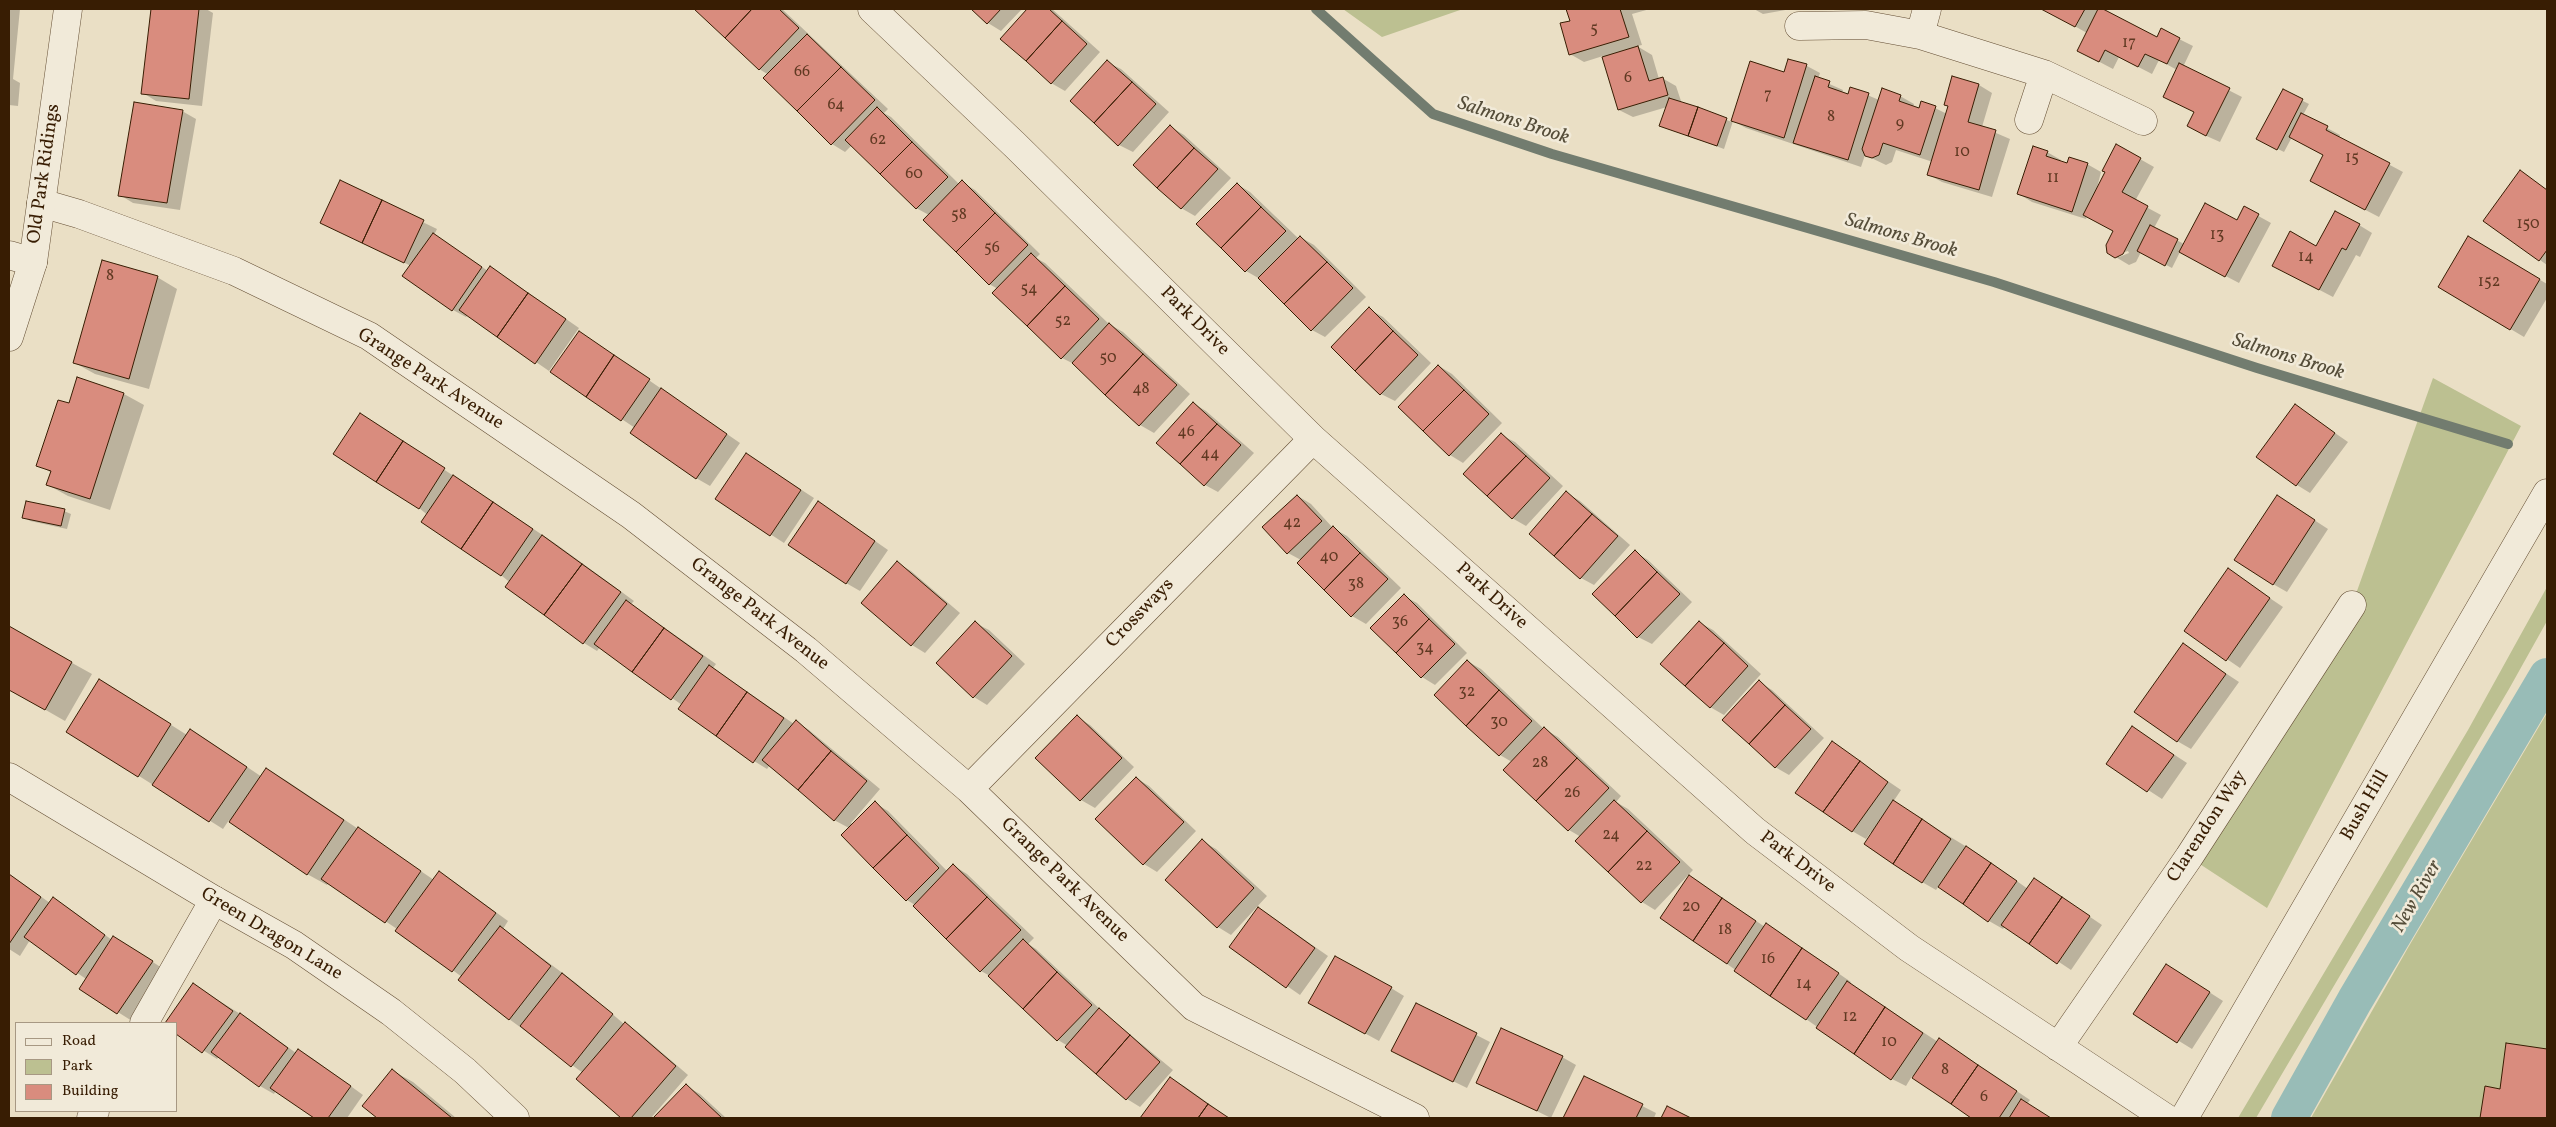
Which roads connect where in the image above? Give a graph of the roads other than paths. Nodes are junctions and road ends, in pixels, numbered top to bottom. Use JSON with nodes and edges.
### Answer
{"nodes":[{"id":1,"x":68,"y":9,"type":"edge"},
{"id":2,"x":872,"y":9,"type":"edge"},
{"id":3,"x":1927,"y":9,"type":"edge"},
{"id":4,"x":1799,"y":26,"type":"dead end"},
{"id":5,"x":1920,"y":35,"type":"junction"},
{"id":6,"x":2044,"y":74,"type":"junction"},
{"id":7,"x":2029,"y":120,"type":"dead end"},
{"id":8,"x":2143,"y":121,"type":"dead end"},
{"id":9,"x":41,"y":203,"type":"junction"},
{"id":10,"x":21,"y":258,"type":"edge"},
{"id":11,"x":9,"y":337,"type":"edge"},
{"id":12,"x":1313,"y":439,"type":"junction"},
{"id":13,"x":2547,"y":493,"type":"edge"},
{"id":14,"x":2352,"y":605,"type":"dead end"},
{"id":15,"x":9,"y":776,"type":"edge"},
{"id":16,"x":969,"y":789,"type":"junction"},
{"id":17,"x":214,"y":900,"type":"junction"},
{"id":18,"x":145,"y":1022,"type":"edge"},
{"id":19,"x":2058,"y":1047,"type":"junction"},
{"id":20,"x":514,"y":1118,"type":"edge"},
{"id":21,"x":1415,"y":1118,"type":"edge"},
{"id":22,"x":2166,"y":1118,"type":"edge"},
{"id":23,"x":2184,"y":1118,"type":"edge"}],
"edges":[{"from":1,"to":9,"type":"street","name":"Old Park Ridings"},
{"from":2,"to":12,"type":"street","name":"Park Drive"},
{"from":3,"to":5,"type":"street"},
{"from":4,"to":5,"type":"street"},
{"from":5,"to":6,"type":"street"},
{"from":6,"to":7,"type":"street"},
{"from":6,"to":8,"type":"street"},
{"from":9,"to":10,"type":"street","name":"Old Park Ridings"},
{"from":9,"to":16,"type":"street","name":"Grange Park Avenue"},
{"from":10,"to":11,"type":"street","name":"Old Park Ridings"},
{"from":12,"to":16,"type":"street","name":"Crossways"},
{"from":12,"to":19,"type":"street","name":"Park Drive"},
{"from":13,"to":23,"type":"street","name":"Bush Hill"},
{"from":14,"to":19,"type":"street","name":"Clarendon Way"},
{"from":15,"to":17,"type":"street","name":"Green Dragon Lane"},
{"from":16,"to":21,"type":"street","name":"Grange Park Avenue"},
{"from":17,"to":18,"type":"street"},
{"from":17,"to":20,"type":"street","name":"Green Dragon Lane"},
{"from":19,"to":22,"type":"street","name":"Park Drive"}]}
